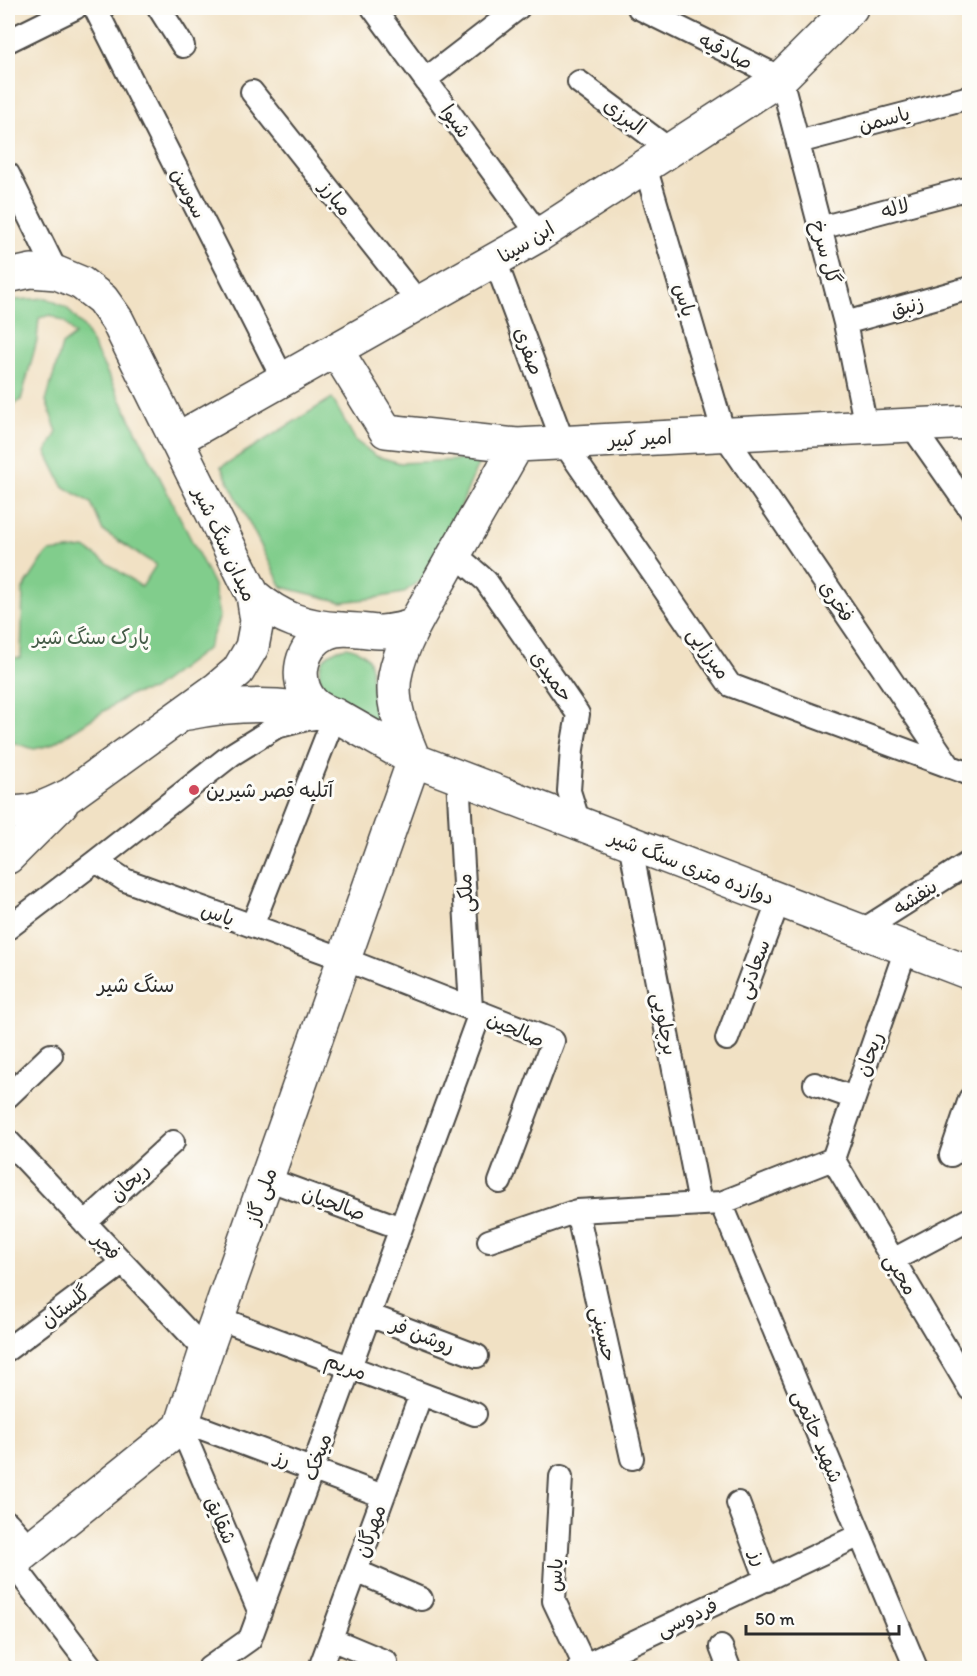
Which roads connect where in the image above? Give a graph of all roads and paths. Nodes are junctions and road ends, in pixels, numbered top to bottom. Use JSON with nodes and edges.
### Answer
{"nodes":[{"id":1,"x":75,"y":8,"type":"edge"},
{"id":2,"x":95,"y":8,"type":"edge"},
{"id":3,"x":159,"y":8,"type":"edge"},
{"id":4,"x":373,"y":8,"type":"edge"},
{"id":5,"x":518,"y":8,"type":"edge"},
{"id":6,"x":639,"y":8,"type":"edge"},
{"id":7,"x":851,"y":8,"type":"edge"},
{"id":8,"x":8,"y":40,"type":"edge"},
{"id":9,"x":183,"y":46,"type":"dead end"},
{"id":10,"x":781,"y":78,"type":"junction"},
{"id":11,"x":426,"y":79,"type":"junction"},
{"id":12,"x":579,"y":82,"type":"dead end"},
{"id":13,"x":252,"y":92,"type":"dead end"},
{"id":14,"x":969,"y":96,"type":"edge"},
{"id":15,"x":798,"y":142,"type":"junction"},
{"id":16,"x":658,"y":158,"type":"junction"},
{"id":17,"x":8,"y":174,"type":"edge"},
{"id":18,"x":969,"y":188,"type":"edge"},
{"id":19,"x":820,"y":228,"type":"junction"},
{"id":20,"x":539,"y":235,"type":"junction"},
{"id":21,"x":495,"y":260,"type":"junction"},
{"id":22,"x":57,"y":273,"type":"junction"},
{"id":23,"x":8,"y":276,"type":"edge"},
{"id":24,"x":969,"y":288,"type":"edge"},
{"id":25,"x":419,"y":303,"type":"junction"},
{"id":26,"x":845,"y":323,"type":"junction"},
{"id":27,"x":336,"y":350,"type":"junction"},
{"id":28,"x":284,"y":379,"type":"junction"},
{"id":29,"x":969,"y":422,"type":"edge"},
{"id":30,"x":911,"y":425,"type":"junction"},
{"id":31,"x":866,"y":427,"type":"junction"},
{"id":32,"x":724,"y":434,"type":"junction"},
{"id":33,"x":176,"y":440,"type":"junction"},
{"id":34,"x":563,"y":442,"type":"junction"},
{"id":35,"x":517,"y":445,"type":"junction"},
{"id":36,"x":969,"y":508,"type":"edge"},
{"id":37,"x":455,"y":554,"type":"junction"},
{"id":38,"x":253,"y":595,"type":"junction"},
{"id":39,"x":414,"y":625,"type":"junction"},
{"id":40,"x":341,"y":629,"type":"junction"},
{"id":41,"x":181,"y":715,"type":"junction"},
{"id":42,"x":335,"y":715,"type":"junction"},
{"id":43,"x":414,"y":760,"type":"junction"},
{"id":44,"x":960,"y":771,"type":"edge"},
{"id":45,"x":458,"y":777,"type":"junction"},
{"id":46,"x":70,"y":795,"type":"junction"},
{"id":47,"x":8,"y":812,"type":"edge"},
{"id":48,"x":579,"y":823,"type":"junction"},
{"id":49,"x":630,"y":843,"type":"junction"},
{"id":50,"x":8,"y":857,"type":"edge"},
{"id":51,"x":96,"y":861,"type":"junction"},
{"id":52,"x":967,"y":867,"type":"edge"},
{"id":53,"x":779,"y":900,"type":"junction"},
{"id":54,"x":252,"y":926,"type":"junction"},
{"id":55,"x":8,"y":928,"type":"edge"},
{"id":56,"x":861,"y":932,"type":"junction"},
{"id":57,"x":906,"y":949,"type":"junction"},
{"id":58,"x":344,"y":959,"type":"junction"},
{"id":59,"x":969,"y":974,"type":"edge"},
{"id":60,"x":476,"y":1011,"type":"junction"},
{"id":61,"x":727,"y":1039,"type":"dead end"},
{"id":62,"x":51,"y":1055,"type":"dead end"},
{"id":63,"x":815,"y":1084,"type":"dead end"},
{"id":64,"x":8,"y":1096,"type":"edge"},
{"id":65,"x":854,"y":1098,"type":"junction"},
{"id":66,"x":969,"y":1099,"type":"edge"},
{"id":67,"x":8,"y":1141,"type":"edge"},
{"id":68,"x":173,"y":1142,"type":"dead end"},
{"id":69,"x":951,"y":1155,"type":"dead end"},
{"id":70,"x":833,"y":1159,"type":"junction"},
{"id":71,"x":267,"y":1179,"type":"junction"},
{"id":72,"x":500,"y":1182,"type":"dead end"},
{"id":73,"x":710,"y":1204,"type":"junction"},
{"id":74,"x":577,"y":1211,"type":"junction"},
{"id":75,"x":969,"y":1219,"type":"edge"},
{"id":76,"x":85,"y":1223,"type":"junction"},
{"id":77,"x":401,"y":1227,"type":"junction"},
{"id":78,"x":489,"y":1241,"type":"dead end"},
{"id":79,"x":893,"y":1260,"type":"junction"},
{"id":80,"x":123,"y":1263,"type":"junction"},
{"id":81,"x":369,"y":1315,"type":"junction"},
{"id":82,"x":218,"y":1318,"type":"junction"},
{"id":83,"x":8,"y":1349,"type":"edge"},
{"id":84,"x":206,"y":1351,"type":"junction"},
{"id":85,"x":477,"y":1356,"type":"dead end"},
{"id":86,"x":350,"y":1368,"type":"junction"},
{"id":87,"x":969,"y":1389,"type":"edge"},
{"id":88,"x":421,"y":1394,"type":"junction"},
{"id":89,"x":475,"y":1414,"type":"dead end"},
{"id":90,"x":182,"y":1424,"type":"junction"},
{"id":91,"x":632,"y":1458,"type":"dead end"},
{"id":92,"x":312,"y":1469,"type":"junction"},
{"id":93,"x":561,"y":1478,"type":"dead end"},
{"id":94,"x":383,"y":1496,"type":"junction"},
{"id":95,"x":738,"y":1503,"type":"dead end"},
{"id":96,"x":8,"y":1523,"type":"edge"},
{"id":97,"x":860,"y":1535,"type":"junction"},
{"id":98,"x":16,"y":1559,"type":"edge"},
{"id":99,"x":356,"y":1572,"type":"junction"},
{"id":100,"x":767,"y":1580,"type":"junction"},
{"id":101,"x":420,"y":1599,"type":"dead end"},
{"id":102,"x":260,"y":1613,"type":"junction"},
{"id":103,"x":331,"y":1639,"type":"junction"},
{"id":104,"x":721,"y":1647,"type":"dead end"},
{"id":105,"x":386,"y":1662,"type":"dead end"},
{"id":106,"x":582,"y":1667,"type":"edge"},
{"id":107,"x":92,"y":1668,"type":"edge"},
{"id":108,"x":209,"y":1668,"type":"edge"},
{"id":109,"x":320,"y":1668,"type":"edge"},
{"id":110,"x":729,"y":1668,"type":"edge"},
{"id":111,"x":916,"y":1668,"type":"edge"}],
"edges":[{"from":1,"to":8,"type":"street"},
{"from":2,"to":28,"type":"street","name":"سوسن"},
{"from":3,"to":9,"type":"street"},
{"from":4,"to":11,"type":"street","name":"شیوا"},
{"from":5,"to":11,"type":"street"},
{"from":6,"to":10,"type":"street","name":"صادقیه"},
{"from":7,"to":10,"type":"street","name":"ابن سینا"},
{"from":10,"to":15,"type":"street","name":"گل سرخ"},
{"from":10,"to":16,"type":"street","name":"ابن سینا"},
{"from":11,"to":20,"type":"street","name":"شیوا"},
{"from":12,"to":16,"type":"street","name":"البرزی"},
{"from":13,"to":25,"type":"street","name":"مبارز"},
{"from":14,"to":15,"type":"street","name":"یاسمن"},
{"from":15,"to":19,"type":"street","name":"گل سرخ"},
{"from":16,"to":20,"type":"street","name":"ابن سینا"},
{"from":16,"to":32,"type":"street","name":"یاس"},
{"from":17,"to":22,"type":"street"},
{"from":18,"to":19,"type":"street","name":"لاله"},
{"from":19,"to":26,"type":"street","name":"گل سرخ"},
{"from":20,"to":21,"type":"street","name":"ابن سینا"},
{"from":21,"to":25,"type":"street","name":"ابن سینا"},
{"from":21,"to":34,"type":"street","name":"صفری"},
{"from":22,"to":23,"type":"street","name":"میدان سنگ شیر"},
{"from":22,"to":33,"type":"street","name":"میدان سنگ شیر"},
{"from":24,"to":26,"type":"street","name":"زنبق"},
{"from":25,"to":27,"type":"street","name":"ابن سینا"},
{"from":26,"to":31,"type":"street","name":"گل سرخ"},
{"from":27,"to":28,"type":"street","name":"ابن سینا"},
{"from":27,"to":35,"type":"street","name":"امیر کبیر"},
{"from":28,"to":33,"type":"street","name":"ابن سینا"},
{"from":29,"to":30,"type":"street","name":"امیر کبیر"},
{"from":30,"to":31,"type":"street","name":"امیر کبیر"},
{"from":30,"to":36,"type":"street"},
{"from":31,"to":32,"type":"street","name":"امیر کبیر"},
{"from":32,"to":34,"type":"street","name":"امیر کبیر"},
{"from":32,"to":44,"type":"street","name":"فخری"},
{"from":33,"to":38,"type":"street","name":"میدان سنگ شیر"},
{"from":34,"to":35,"type":"street","name":"امیر کبیر"},
{"from":34,"to":44,"type":"street","name":"میرزایی"},
{"from":35,"to":37,"type":"street"},
{"from":37,"to":39,"type":"street"},
{"from":37,"to":48,"type":"street","name":"حمیدی"},
{"from":38,"to":40,"type":"street"},
{"from":38,"to":41,"type":"street","name":"میدان سنگ شیر"},
{"from":39,"to":40,"type":"street"},
{"from":39,"to":43,"type":"street"},
{"from":40,"to":42,"type":"street"},
{"from":41,"to":42,"type":"street"},
{"from":41,"to":46,"type":"street","name":"میدان سنگ شیر"},
{"from":42,"to":43,"type":"street","name":"دوازده متری سنگ شیر"},
{"from":42,"to":51,"type":"street"},
{"from":42,"to":54,"type":"street"},
{"from":43,"to":45,"type":"street","name":"دوازده متری سنگ شیر"},
{"from":43,"to":58,"type":"street","name":"ملی گاز"},
{"from":45,"to":48,"type":"street","name":"دوازده متری سنگ شیر"},
{"from":45,"to":60,"type":"street","name":"ملکی"},
{"from":46,"to":47,"type":"street","name":"میدان سنگ شیر"},
{"from":46,"to":50,"type":"street"},
{"from":48,"to":49,"type":"street","name":"دوازده متری سنگ شیر"},
{"from":49,"to":53,"type":"street","name":"دوازده متری سنگ شیر"},
{"from":49,"to":73,"type":"street","name":"برچلویی"},
{"from":51,"to":54,"type":"street","name":"یاس"},
{"from":51,"to":55,"type":"street"},
{"from":52,"to":56,"type":"street","name":"بنفشه"},
{"from":53,"to":56,"type":"street","name":"دوازده متری سنگ شیر"},
{"from":53,"to":61,"type":"street","name":"سعادتی"},
{"from":54,"to":58,"type":"street","name":"یاس"},
{"from":56,"to":57,"type":"street","name":"دوازده متری سنگ شیر"},
{"from":57,"to":59,"type":"street","name":"دوازده متری سنگ شیر"},
{"from":57,"to":65,"type":"street","name":"ریحان"},
{"from":58,"to":60,"type":"street","name":"صالحین"},
{"from":58,"to":71,"type":"street","name":"ملی گاز"},
{"from":60,"to":72,"type":"street","name":"صالحین"},
{"from":60,"to":77,"type":"street","name":"ملکی"},
{"from":62,"to":64,"type":"street"},
{"from":63,"to":65,"type":"street"},
{"from":65,"to":70,"type":"street","name":"ریحان"},
{"from":66,"to":69,"type":"street"},
{"from":67,"to":76,"type":"street","name":"فجر"},
{"from":68,"to":76,"type":"street","name":"ریحان"},
{"from":70,"to":73,"type":"street"},
{"from":70,"to":79,"type":"street","name":"محبی"},
{"from":71,"to":77,"type":"street","name":"صالحیان"},
{"from":71,"to":82,"type":"street","name":"ملی گاز"},
{"from":73,"to":74,"type":"street"},
{"from":73,"to":97,"type":"street","name":"شهید حاتمی"},
{"from":74,"to":78,"type":"street"},
{"from":74,"to":91,"type":"street","name":"حسینی"},
{"from":75,"to":79,"type":"street"},
{"from":76,"to":80,"type":"street","name":"فجر"},
{"from":77,"to":81,"type":"street","name":"میخک"},
{"from":79,"to":87,"type":"street","name":"محبی"},
{"from":80,"to":83,"type":"street","name":"گلستان"},
{"from":80,"to":84,"type":"street","name":"فجر"},
{"from":81,"to":85,"type":"street","name":"روشن فر"},
{"from":81,"to":86,"type":"street","name":"میخک"},
{"from":82,"to":84,"type":"street","name":"ملی گاز"},
{"from":82,"to":86,"type":"street","name":"مریم"},
{"from":84,"to":90,"type":"street","name":"ملی گاز"},
{"from":86,"to":88,"type":"street","name":"مریم"},
{"from":86,"to":92,"type":"street","name":"میخک"},
{"from":88,"to":89,"type":"street","name":"مریم"},
{"from":88,"to":94,"type":"street","name":"مهرگان"},
{"from":90,"to":92,"type":"street","name":"رز"},
{"from":90,"to":98,"type":"street"},
{"from":90,"to":102,"type":"street","name":"شقایق"},
{"from":92,"to":94,"type":"street","name":"رز"},
{"from":92,"to":102,"type":"street","name":"میخک"},
{"from":93,"to":106,"type":"street","name":"یاس"},
{"from":94,"to":99,"type":"street","name":"مهرگان"},
{"from":95,"to":100,"type":"street","name":"رز"},
{"from":96,"to":98,"type":"street"},
{"from":97,"to":100,"type":"street","name":"فردوسی"},
{"from":97,"to":111,"type":"street","name":"شهید حاتمی"},
{"from":98,"to":107,"type":"street"},
{"from":99,"to":101,"type":"street"},
{"from":99,"to":103,"type":"street","name":"مهرگان"},
{"from":100,"to":106,"type":"street","name":"فردوسی"},
{"from":102,"to":108,"type":"street","name":"میخک"},
{"from":103,"to":105,"type":"street"},
{"from":103,"to":109,"type":"street","name":"مهرگان"},
{"from":104,"to":110,"type":"street"}]}
